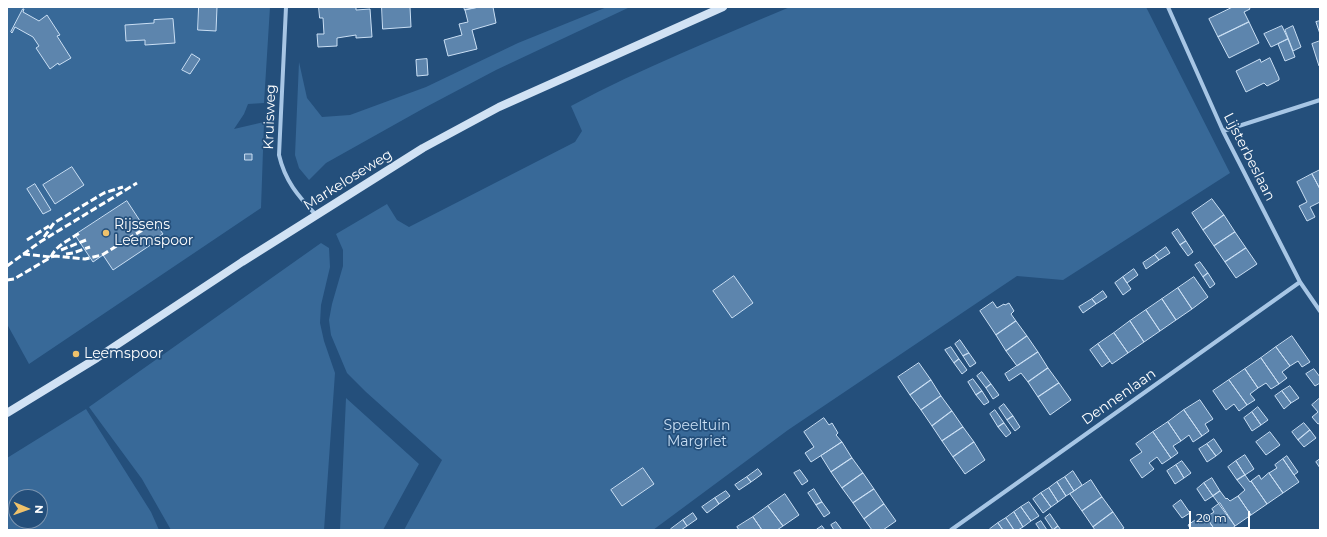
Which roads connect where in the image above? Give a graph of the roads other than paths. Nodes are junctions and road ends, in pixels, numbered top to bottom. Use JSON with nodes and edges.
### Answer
{"nodes":[{"id":1,"x":286,"y":7,"type":"edge"},
{"id":2,"x":723,"y":7,"type":"edge"},
{"id":3,"x":1168,"y":7,"type":"edge"},
{"id":4,"x":1320,"y":100,"type":"edge"},
{"id":5,"x":1223,"y":131,"type":"junction"},
{"id":6,"x":316,"y":216,"type":"junction"},
{"id":7,"x":1300,"y":282,"type":"junction"},
{"id":8,"x":1320,"y":311,"type":"edge"},
{"id":9,"x":7,"y":413,"type":"edge"},
{"id":10,"x":951,"y":530,"type":"edge"}],
"edges":[{"from":1,"to":6,"type":"street","name":"Kruisweg"},
{"from":2,"to":6,"type":"main road","name":"Markeloseweg"},
{"from":3,"to":5,"type":"street","name":"Lijsterbeslaan"},
{"from":4,"to":5,"type":"street"},
{"from":5,"to":7,"type":"street","name":"Lijsterbeslaan"},
{"from":6,"to":9,"type":"main road","name":"Markeloseweg"},
{"from":7,"to":8,"type":"street","name":"Lijsterbeslaan"},
{"from":7,"to":10,"type":"street","name":"Dennenlaan"}]}
